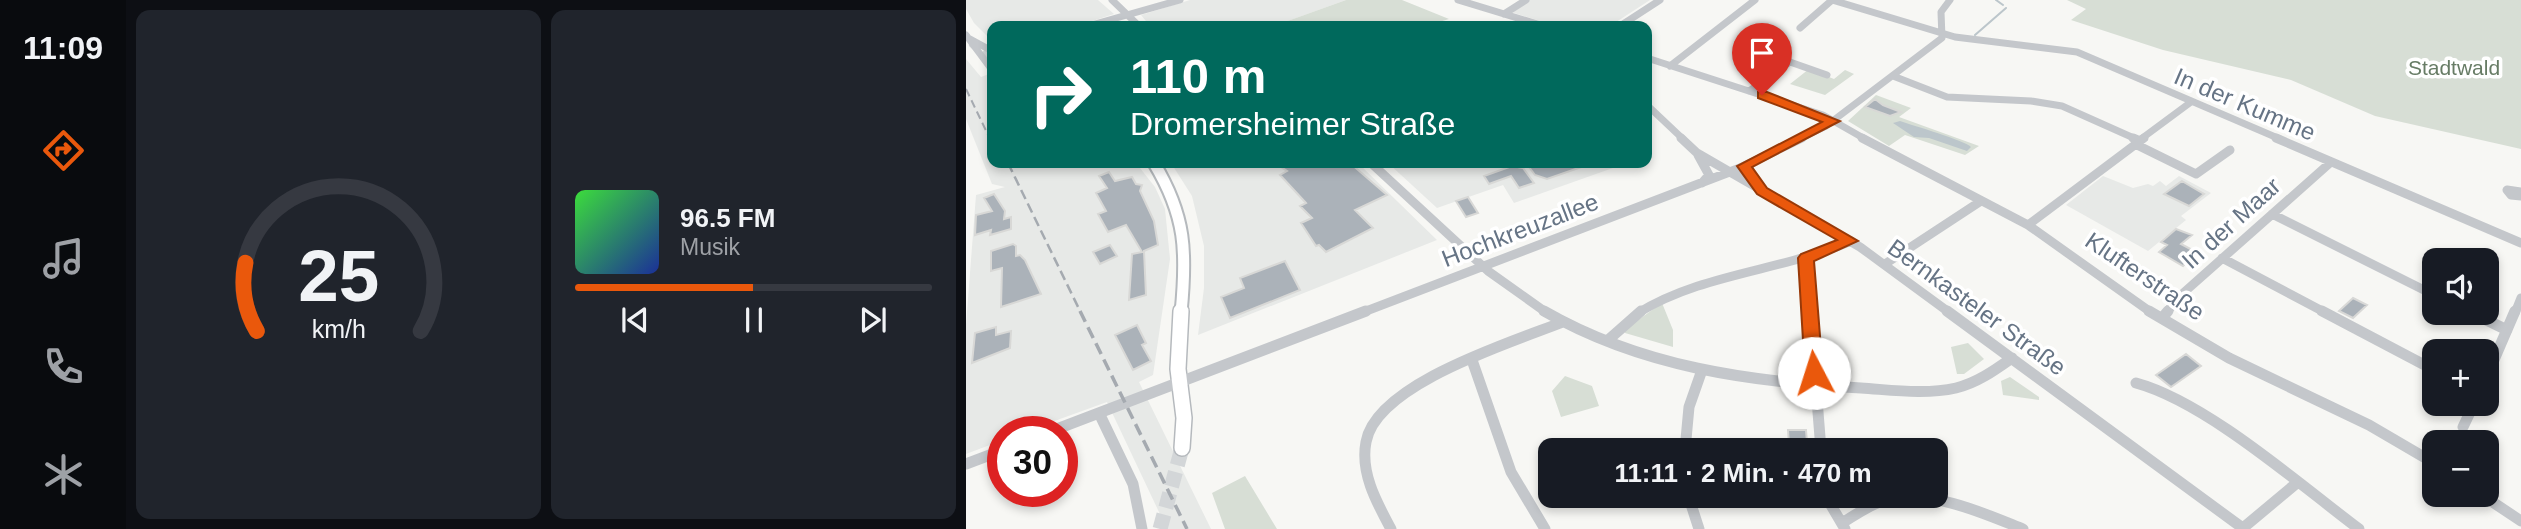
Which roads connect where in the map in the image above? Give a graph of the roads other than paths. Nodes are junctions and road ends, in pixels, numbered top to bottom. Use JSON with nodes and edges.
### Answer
{"nodes":[{"id":1,"x":1112,"y":0,"type":"edge"},
{"id":2,"x":1180,"y":0,"type":"edge"},
{"id":3,"x":1458,"y":0,"type":"edge"},
{"id":4,"x":1526,"y":0,"type":"edge"},
{"id":5,"x":1660,"y":0,"type":"edge"},
{"id":6,"x":1755,"y":0,"type":"edge"},
{"id":7,"x":1832,"y":0,"type":"edge"},
{"id":8,"x":1858,"y":0,"type":"edge"},
{"id":9,"x":1950,"y":0,"type":"edge"},
{"id":10,"x":1852,"y":6,"type":"junction"},
{"id":11,"x":1129,"y":14,"type":"junction"},
{"id":12,"x":1504,"y":14,"type":"junction"},
{"id":13,"x":1105,"y":21,"type":"edge"},
{"id":14,"x":1135,"y":21,"type":"edge"},
{"id":15,"x":1527,"y":21,"type":"edge"},
{"id":16,"x":1628,"y":21,"type":"edge"},
{"id":17,"x":1800,"y":28,"type":"dead end"},
{"id":18,"x":1944,"y":34,"type":"junction"},
{"id":19,"x":967,"y":36,"type":"edge"},
{"id":20,"x":973,"y":48,"type":"junction"},
{"id":21,"x":987,"y":50,"type":"edge"},
{"id":22,"x":987,"y":52,"type":"edge"},
{"id":23,"x":987,"y":57,"type":"edge"},
{"id":24,"x":983,"y":61,"type":"junction"},
{"id":25,"x":1652,"y":61,"type":"edge"},
{"id":26,"x":987,"y":65,"type":"edge"},
{"id":27,"x":1670,"y":66,"type":"junction"},
{"id":28,"x":1827,"y":75,"type":"dead end"},
{"id":29,"x":1893,"y":76,"type":"junction"},
{"id":30,"x":1749,"y":91,"type":"junction"},
{"id":31,"x":2191,"y":102,"type":"junction"},
{"id":32,"x":1652,"y":110,"type":"edge"},
{"id":33,"x":1833,"y":121,"type":"junction"},
{"id":34,"x":2137,"y":143,"type":"junction"},
{"id":35,"x":2230,"y":150,"type":"dead end"},
{"id":36,"x":1697,"y":153,"type":"junction"},
{"id":37,"x":2331,"y":162,"type":"junction"},
{"id":38,"x":1744,"y":166,"type":"junction"},
{"id":39,"x":1157,"y":168,"type":"edge"},
{"id":40,"x":1376,"y":168,"type":"edge"},
{"id":41,"x":1729,"y":173,"type":"junction"},
{"id":42,"x":1701,"y":184,"type":"junction"},
{"id":43,"x":1762,"y":191,"type":"junction"},
{"id":44,"x":1981,"y":201,"type":"junction"},
{"id":45,"x":2272,"y":214,"type":"junction"},
{"id":46,"x":2028,"y":225,"type":"junction"},
{"id":47,"x":1850,"y":241,"type":"junction"},
{"id":48,"x":2521,"y":243,"type":"edge"},
{"id":49,"x":1806,"y":258,"type":"junction"},
{"id":50,"x":2222,"y":258,"type":"junction"},
{"id":51,"x":1885,"y":264,"type":"junction"},
{"id":52,"x":1482,"y":266,"type":"junction"},
{"id":53,"x":2422,"y":289,"type":"edge"},
{"id":54,"x":2521,"y":298,"type":"edge"},
{"id":55,"x":2162,"y":318,"type":"junction"},
{"id":56,"x":1563,"y":322,"type":"junction"},
{"id":57,"x":2497,"y":325,"type":"edge"},
{"id":58,"x":2507,"y":330,"type":"junction"},
{"id":59,"x":1607,"y":341,"type":"junction"},
{"id":60,"x":2499,"y":348,"type":"edge"},
{"id":61,"x":2012,"y":358,"type":"junction"},
{"id":62,"x":1472,"y":360,"type":"junction"},
{"id":63,"x":2422,"y":364,"type":"edge"},
{"id":64,"x":1702,"y":370,"type":"junction"},
{"id":65,"x":1179,"y":380,"type":"junction"},
{"id":66,"x":2136,"y":383,"type":"dead end"},
{"id":67,"x":1816,"y":386,"type":"junction"},
{"id":68,"x":1099,"y":413,"type":"junction"},
{"id":69,"x":2468,"y":416,"type":"edge"},
{"id":70,"x":1078,"y":421,"type":"edge"},
{"id":71,"x":2463,"y":427,"type":"dead end"},
{"id":72,"x":1686,"y":438,"type":"edge"},
{"id":73,"x":1820,"y":438,"type":"edge"},
{"id":74,"x":1182,"y":448,"type":"tunnel mouth"},
{"id":75,"x":987,"y":456,"type":"edge"},
{"id":76,"x":2422,"y":456,"type":"edge"},
{"id":77,"x":966,"y":464,"type":"edge"},
{"id":78,"x":2298,"y":482,"type":"junction"},
{"id":79,"x":2499,"y":507,"type":"edge"},
{"id":80,"x":1692,"y":508,"type":"edge"},
{"id":81,"x":1833,"y":508,"type":"edge"},
{"id":82,"x":2521,"y":522,"type":"edge"},
{"id":83,"x":1844,"y":526,"type":"edge"},
{"id":84,"x":1142,"y":529,"type":"edge"},
{"id":85,"x":1391,"y":529,"type":"edge"},
{"id":86,"x":1545,"y":529,"type":"edge"},
{"id":87,"x":1699,"y":529,"type":"edge"},
{"id":88,"x":2023,"y":529,"type":"edge"},
{"id":89,"x":2243,"y":529,"type":"edge"},
{"id":90,"x":2359,"y":529,"type":"edge"}],
"edges":[{"from":1,"to":11,"type":"street"},
{"from":2,"to":11,"type":"street"},
{"from":3,"to":12,"type":"street"},
{"from":4,"to":12,"type":"street"},
{"from":5,"to":16,"type":"street"},
{"from":6,"to":27,"type":"street"},
{"from":7,"to":10,"type":"street","name":"In der Kumme"},
{"from":7,"to":17,"type":"street"},
{"from":8,"to":10,"type":"street"},
{"from":9,"to":18,"type":"street"},
{"from":10,"to":18,"type":"street","name":"In der Kumme"},
{"from":11,"to":13,"type":"street"},
{"from":11,"to":14,"type":"street"},
{"from":12,"to":15,"type":"street"},
{"from":18,"to":29,"type":"street","name":"Hochkreuzallee"},
{"from":18,"to":31,"type":"street","name":"In der Kumme"},
{"from":19,"to":20,"type":"street"},
{"from":19,"to":21,"type":"street"},
{"from":20,"to":22,"type":"street"},
{"from":20,"to":24,"type":"street"},
{"from":23,"to":24,"type":"street"},
{"from":24,"to":26,"type":"street"},
{"from":25,"to":27,"type":"street","name":"Klufterstraße"},
{"from":27,"to":30,"type":"street","name":"Klufterstraße"},
{"from":28,"to":30,"type":"street"},
{"from":29,"to":33,"type":"street","name":"Hochkreuzallee"},
{"from":29,"to":34,"type":"street"},
{"from":30,"to":33,"type":"street","name":"Klufterstraße"},
{"from":31,"to":34,"type":"street"},
{"from":31,"to":37,"type":"street","name":"In der Kumme"},
{"from":32,"to":36,"type":"street","name":"Bernkasteler Straße"},
{"from":33,"to":38,"type":"street","name":"Hochkreuzallee"},
{"from":33,"to":44,"type":"street","name":"Klufterstraße"},
{"from":34,"to":35,"type":"street"},
{"from":34,"to":46,"type":"street"},
{"from":36,"to":41,"type":"street","name":"Bernkasteler Straße"},
{"from":36,"to":42,"type":"street"},
{"from":37,"to":45,"type":"street","name":"In der Maar"},
{"from":37,"to":48,"type":"street","name":"In der Kumme"},
{"from":38,"to":41,"type":"street","name":"Hochkreuzallee"},
{"from":38,"to":43,"type":"street"},
{"from":39,"to":65,"type":"main road"},
{"from":40,"to":52,"type":"street"},
{"from":41,"to":42,"type":"street","name":"Hochkreuzallee"},
{"from":41,"to":43,"type":"street","name":"Bernkasteler Straße"},
{"from":42,"to":52,"type":"street","name":"Hochkreuzallee"},
{"from":43,"to":47,"type":"street","name":"Bernkasteler Straße"},
{"from":44,"to":46,"type":"street","name":"Klufterstraße"},
{"from":44,"to":51,"type":"street"},
{"from":45,"to":50,"type":"street","name":"In der Maar"},
{"from":45,"to":53,"type":"street"},
{"from":46,"to":55,"type":"street","name":"Klufterstraße"},
{"from":47,"to":49,"type":"street"},
{"from":47,"to":51,"type":"street","name":"Bernkasteler Straße"},
{"from":49,"to":59,"type":"street"},
{"from":49,"to":67,"type":"street"},
{"from":50,"to":55,"type":"street","name":"In der Maar"},
{"from":50,"to":63,"type":"street"},
{"from":51,"to":61,"type":"street","name":"Bernkasteler Straße"},
{"from":52,"to":56,"type":"street"},
{"from":52,"to":65,"type":"street","name":"Hochkreuzallee"},
{"from":54,"to":58,"type":"street"},
{"from":55,"to":76,"type":"street","name":"Klufterstraße"},
{"from":56,"to":59,"type":"street"},
{"from":56,"to":62,"type":"street"},
{"from":57,"to":58,"type":"street"},
{"from":58,"to":60,"type":"street"},
{"from":59,"to":64,"type":"street"},
{"from":61,"to":67,"type":"street"},
{"from":61,"to":89,"type":"street","name":"Bernkasteler Straße"},
{"from":62,"to":85,"type":"street"},
{"from":62,"to":86,"type":"street"},
{"from":64,"to":67,"type":"street"},
{"from":64,"to":72,"type":"street"},
{"from":65,"to":68,"type":"street","name":"Hochkreuzallee"},
{"from":65,"to":74,"type":"main road"},
{"from":66,"to":78,"type":"street"},
{"from":67,"to":73,"type":"street"},
{"from":68,"to":70,"type":"street","name":"Hochkreuzallee"},
{"from":68,"to":84,"type":"street"},
{"from":69,"to":71,"type":"street"},
{"from":75,"to":77,"type":"street"},
{"from":78,"to":89,"type":"street"},
{"from":78,"to":90,"type":"street"},
{"from":79,"to":82,"type":"street"},
{"from":80,"to":87,"type":"street"},
{"from":81,"to":83,"type":"street"},
{"from":83,"to":88,"type":"street"}]}
